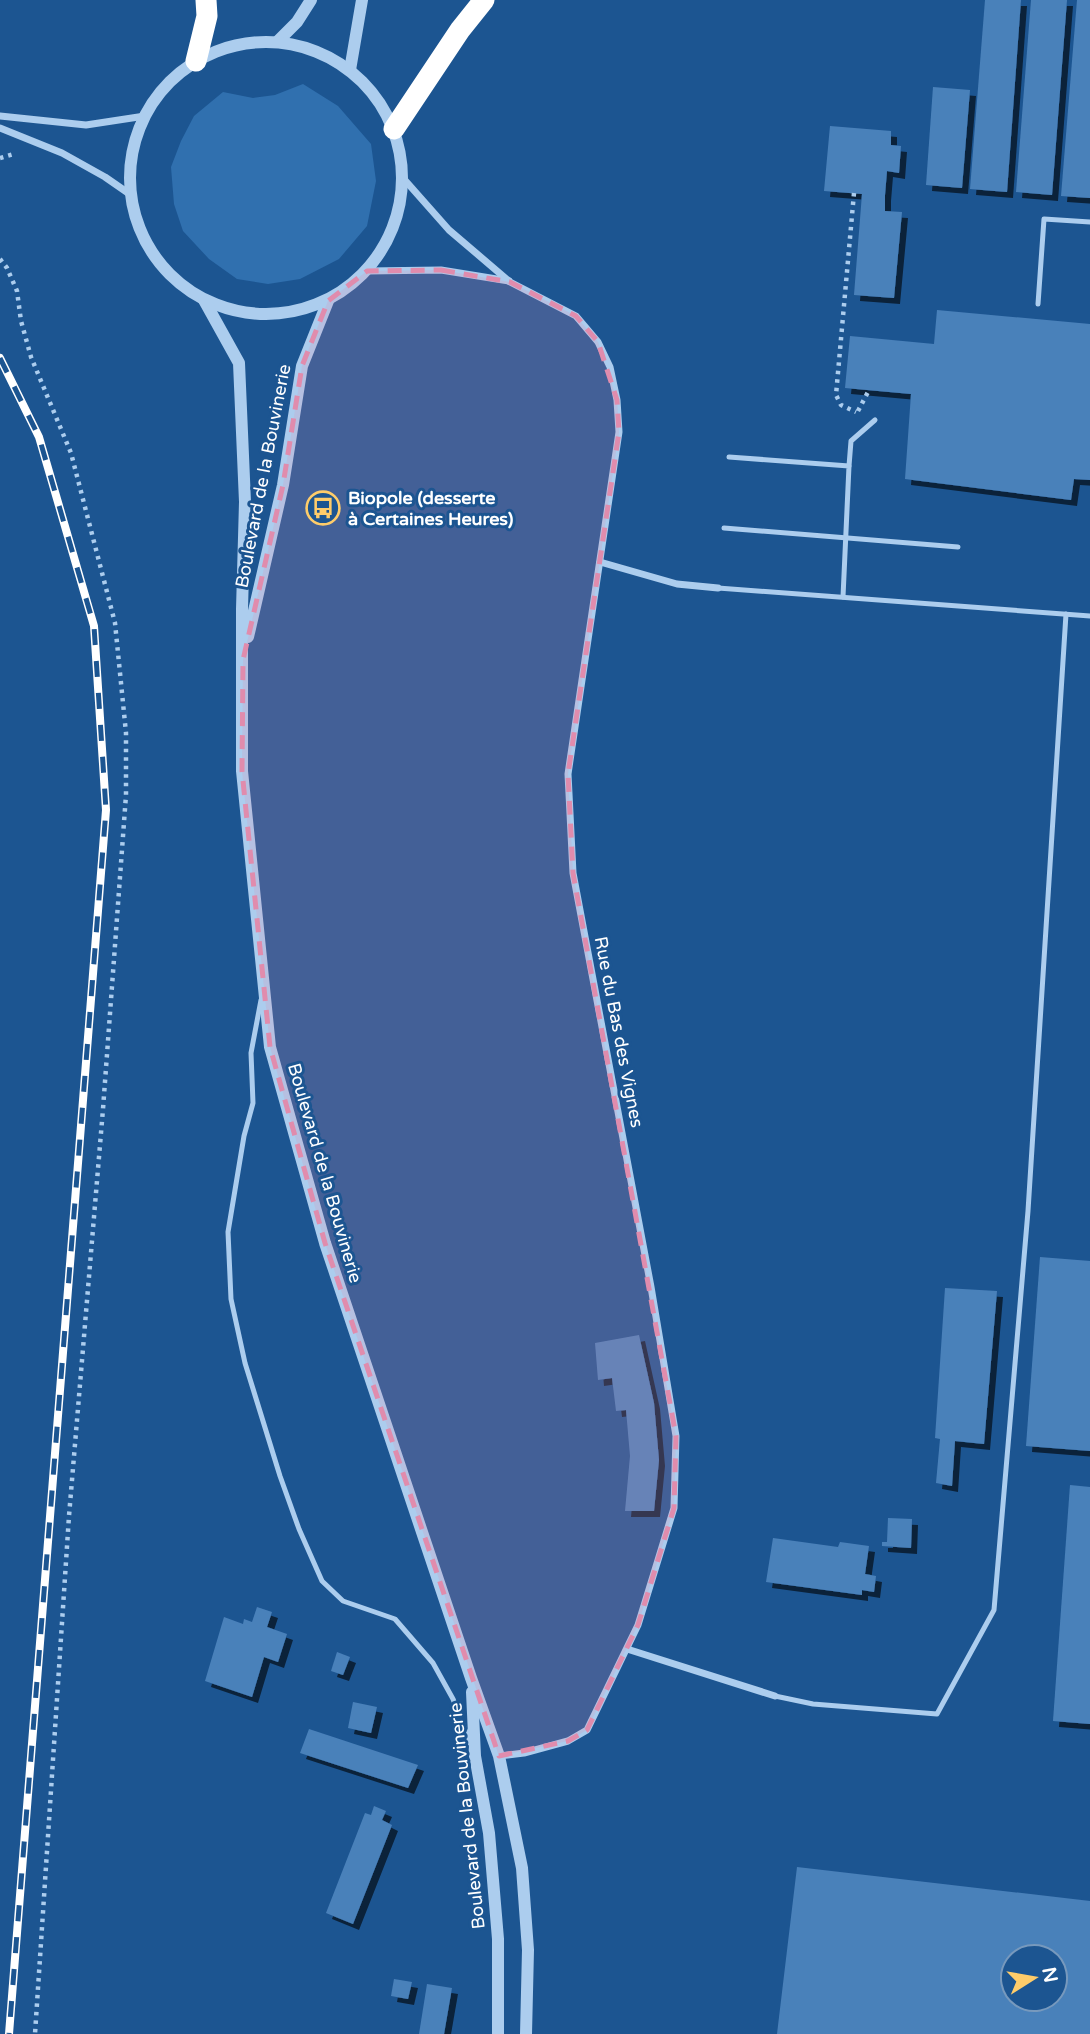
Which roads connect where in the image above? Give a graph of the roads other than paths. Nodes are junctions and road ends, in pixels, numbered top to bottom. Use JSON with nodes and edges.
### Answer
{"nodes":[{"id":1,"x":206,"y":0,"type":"edge"},
{"id":2,"x":311,"y":0,"type":"edge"},
{"id":3,"x":362,"y":0,"type":"edge"},
{"id":4,"x":484,"y":0,"type":"edge"},
{"id":5,"x":277,"y":42,"type":"junction"},
{"id":6,"x":197,"y":61,"type":"junction"},
{"id":7,"x":350,"y":70,"type":"junction"},
{"id":8,"x":0,"y":116,"type":"edge"},
{"id":9,"x":145,"y":116,"type":"junction"},
{"id":10,"x":0,"y":128,"type":"edge"},
{"id":11,"x":394,"y":129,"type":"junction"},
{"id":12,"x":403,"y":178,"type":"junction"},
{"id":13,"x":131,"y":195,"type":"junction"},
{"id":14,"x":1090,"y":222,"type":"edge"},
{"id":15,"x":368,"y":271,"type":"junction"},
{"id":16,"x":510,"y":282,"type":"junction"},
{"id":17,"x":204,"y":300,"type":"junction"},
{"id":18,"x":328,"y":302,"type":"junction"},
{"id":19,"x":1038,"y":304,"type":"dead end"},
{"id":20,"x":875,"y":420,"type":"dead end"},
{"id":21,"x":729,"y":457,"type":"dead end"},
{"id":22,"x":849,"y":466,"type":"junction"},
{"id":23,"x":724,"y":528,"type":"dead end"},
{"id":24,"x":846,"y":537,"type":"junction"},
{"id":25,"x":958,"y":547,"type":"dead end"},
{"id":26,"x":600,"y":562,"type":"junction"},
{"id":27,"x":718,"y":587,"type":"joint"},
{"id":28,"x":843,"y":597,"type":"junction"},
{"id":29,"x":1066,"y":614,"type":"junction"},
{"id":30,"x":1090,"y":616,"type":"edge"},
{"id":31,"x":243,"y":660,"type":"junction"},
{"id":32,"x":263,"y":986,"type":"junction"},
{"id":33,"x":627,"y":1649,"type":"junction"},
{"id":34,"x":471,"y":1678,"type":"junction"},
{"id":35,"x":775,"y":1696,"type":"joint"},
{"id":36,"x":475,"y":1756,"type":"junction"},
{"id":37,"x":499,"y":1756,"type":"junction"},
{"id":38,"x":498,"y":2034,"type":"edge"},
{"id":39,"x":526,"y":2034,"type":"edge"}],
"edges":[{"from":1,"to":6,"type":"highway"},
{"from":2,"to":5,"type":"street"},
{"from":3,"to":7,"type":"street"},
{"from":4,"to":11,"type":"highway"},
{"from":5,"to":6,"type":"street"},
{"from":5,"to":7,"type":"street"},
{"from":6,"to":9,"type":"street"},
{"from":7,"to":11,"type":"street"},
{"from":8,"to":9,"type":"street"},
{"from":9,"to":13,"type":"street"},
{"from":10,"to":13,"type":"street"},
{"from":11,"to":12,"type":"street"},
{"from":12,"to":15,"type":"street"},
{"from":12,"to":16,"type":"street","name":"Rue du Bas des Vignes"},
{"from":13,"to":17,"type":"street"},
{"from":14,"to":19,"type":"lane"},
{"from":15,"to":16,"type":"street","name":"Rue du Bas des Vignes"},
{"from":15,"to":18,"type":"street"},
{"from":16,"to":26,"type":"street","name":"Rue du Bas des Vignes"},
{"from":17,"to":18,"type":"street"},
{"from":17,"to":31,"type":"street","name":"Boulevard de la Bouvinerie"},
{"from":18,"to":31,"type":"street","name":"Boulevard de la Bouvinerie"},
{"from":20,"to":22,"type":"lane"},
{"from":21,"to":22,"type":"lane"},
{"from":22,"to":24,"type":"lane"},
{"from":23,"to":24,"type":"lane"},
{"from":24,"to":25,"type":"lane"},
{"from":24,"to":28,"type":"lane"},
{"from":26,"to":27,"type":"street"},
{"from":26,"to":33,"type":"street","name":"Rue du Bas des Vignes"},
{"from":27,"to":28,"type":"lane"},
{"from":28,"to":29,"type":"lane"},
{"from":29,"to":30,"type":"lane"},
{"from":29,"to":35,"type":"lane"},
{"from":31,"to":32,"type":"street","name":"Boulevard de la Bouvinerie"},
{"from":32,"to":34,"type":"street","name":"Boulevard de la Bouvinerie"},
{"from":32,"to":36,"type":"lane"},
{"from":33,"to":35,"type":"street"},
{"from":33,"to":37,"type":"street","name":"Rue du Bas des Vignes"},
{"from":34,"to":36,"type":"street","name":"Boulevard de la Bouvinerie"},
{"from":34,"to":37,"type":"street","name":"Boulevard de la Bouvinerie"},
{"from":36,"to":38,"type":"street","name":"Boulevard de la Bouvinerie"},
{"from":37,"to":39,"type":"street","name":"Boulevard de la Bouvinerie"}]}
